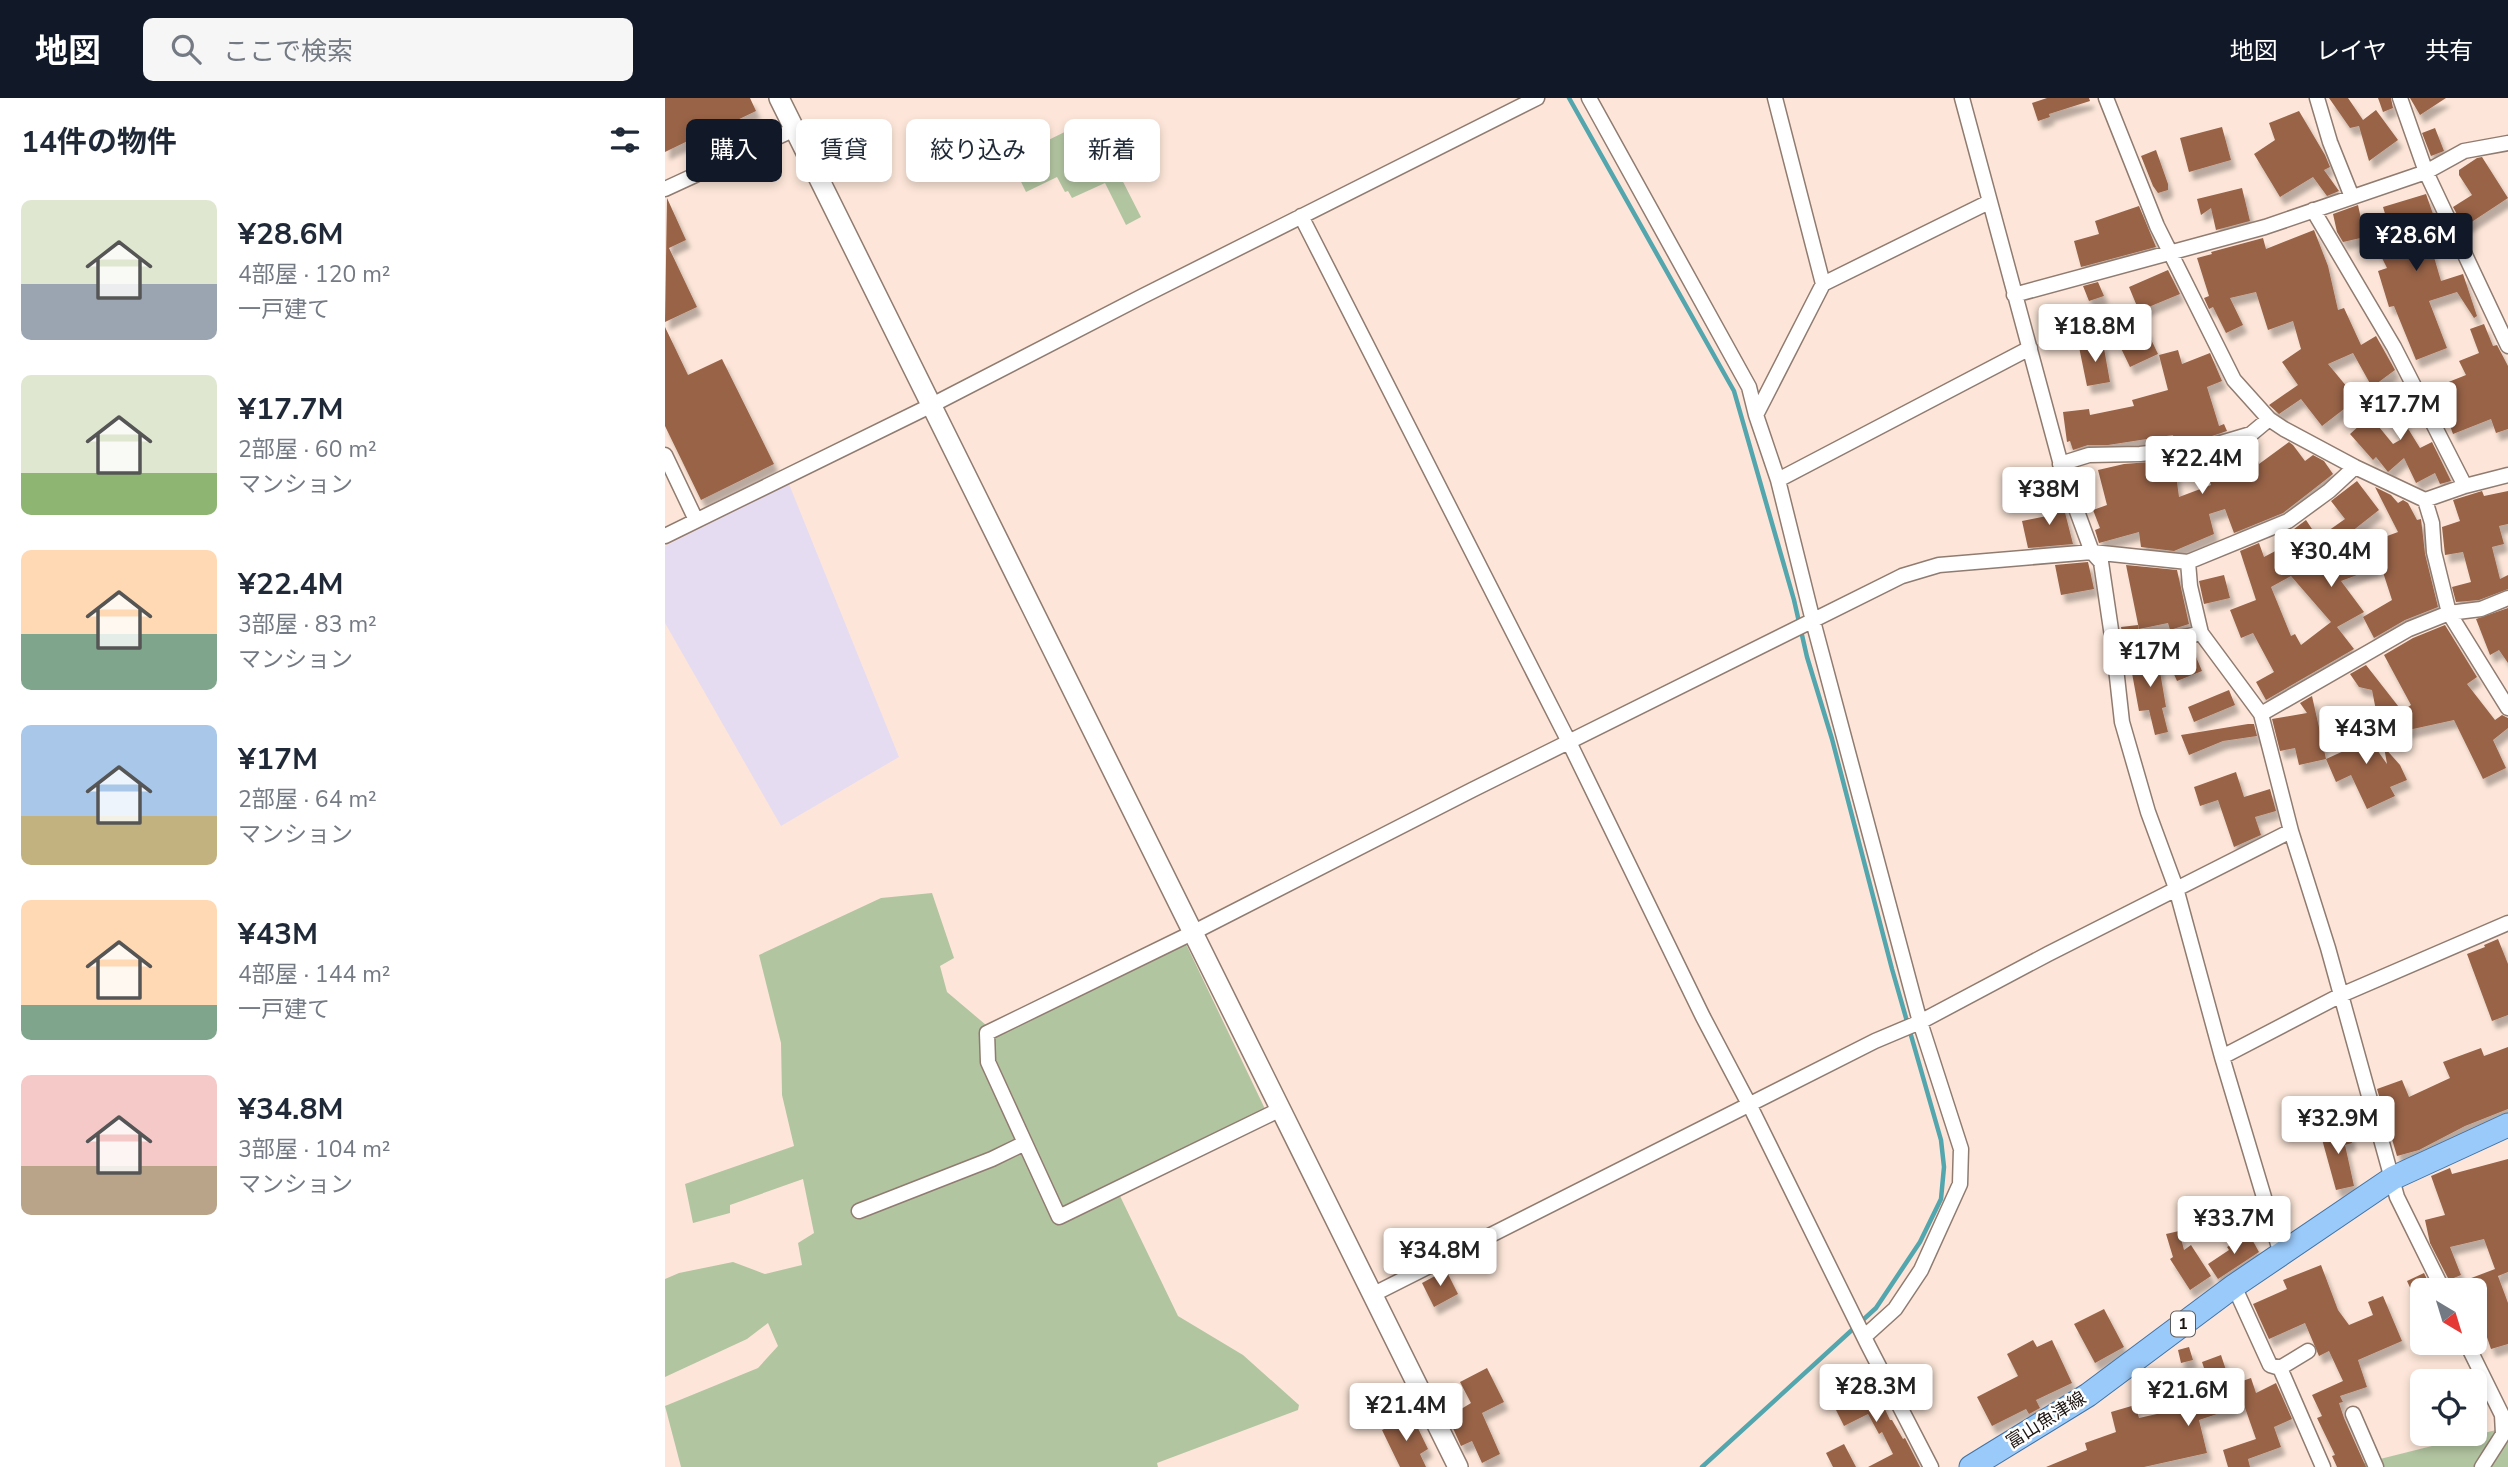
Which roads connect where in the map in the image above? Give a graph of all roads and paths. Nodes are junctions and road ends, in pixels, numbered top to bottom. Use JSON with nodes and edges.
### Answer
{"nodes":[{"id":1,"x":779,"y":98,"type":"edge"},
{"id":2,"x":1537,"y":98,"type":"edge"},
{"id":3,"x":1589,"y":98,"type":"edge"},
{"id":4,"x":1775,"y":98,"type":"edge"},
{"id":5,"x":1962,"y":98,"type":"edge"},
{"id":6,"x":2106,"y":98,"type":"edge"},
{"id":7,"x":2317,"y":98,"type":"edge"},
{"id":8,"x":2400,"y":98,"type":"edge"},
{"id":9,"x":795,"y":129,"type":"junction"},
{"id":10,"x":2508,"y":143,"type":"edge"},
{"id":11,"x":2426,"y":172,"type":"junction"},
{"id":12,"x":665,"y":189,"type":"edge"},
{"id":13,"x":2352,"y":197,"type":"junction"},
{"id":14,"x":1989,"y":202,"type":"junction"},
{"id":15,"x":2313,"y":210,"type":"junction"},
{"id":16,"x":1301,"y":216,"type":"junction"},
{"id":17,"x":2172,"y":252,"type":"junction"},
{"id":18,"x":1823,"y":284,"type":"junction"},
{"id":19,"x":2014,"y":295,"type":"junction"},
{"id":20,"x":2508,"y":346,"type":"edge"},
{"id":21,"x":2029,"y":348,"type":"junction"},
{"id":22,"x":932,"y":405,"type":"junction"},
{"id":23,"x":1756,"y":415,"type":"junction"},
{"id":24,"x":2269,"y":419,"type":"junction"},
{"id":25,"x":665,"y":455,"type":"edge"},
{"id":26,"x":2060,"y":464,"type":"junction"},
{"id":27,"x":2355,"y":467,"type":"junction"},
{"id":28,"x":2508,"y":475,"type":"edge"},
{"id":29,"x":1779,"y":480,"type":"junction"},
{"id":30,"x":2465,"y":486,"type":"junction"},
{"id":31,"x":2425,"y":500,"type":"junction"},
{"id":32,"x":696,"y":520,"type":"junction"},
{"id":33,"x":665,"y":536,"type":"edge"},
{"id":34,"x":2092,"y":552,"type":"junction"},
{"id":35,"x":2188,"y":562,"type":"junction"},
{"id":36,"x":2508,"y":598,"type":"edge"},
{"id":37,"x":2449,"y":614,"type":"junction"},
{"id":38,"x":1813,"y":621,"type":"junction"},
{"id":39,"x":2201,"y":633,"type":"junction"},
{"id":40,"x":2113,"y":650,"type":"junction"},
{"id":41,"x":2508,"y":708,"type":"edge"},
{"id":42,"x":2261,"y":714,"type":"junction"},
{"id":43,"x":1569,"y":742,"type":"junction"},
{"id":44,"x":2291,"y":831,"type":"junction"},
{"id":45,"x":2176,"y":888,"type":"junction"},
{"id":46,"x":2508,"y":923,"type":"edge"},
{"id":47,"x":1194,"y":932,"type":"junction"},
{"id":48,"x":2341,"y":995,"type":"junction"},
{"id":49,"x":1920,"y":1022,"type":"junction"},
{"id":50,"x":2222,"y":1057,"type":"junction"},
{"id":51,"x":1750,"y":1106,"type":"junction"},
{"id":52,"x":1281,"y":1109,"type":"junction"},
{"id":53,"x":2508,"y":1125,"type":"edge"},
{"id":54,"x":1025,"y":1143,"type":"junction"},
{"id":55,"x":2393,"y":1178,"type":"junction"},
{"id":56,"x":859,"y":1211,"type":"dead end"},
{"id":57,"x":2281,"y":1254,"type":"junction"},
{"id":58,"x":2437,"y":1278,"type":"edge"},
{"id":59,"x":2234,"y":1286,"type":"junction"},
{"id":60,"x":1372,"y":1295,"type":"junction"},
{"id":61,"x":1864,"y":1337,"type":"junction"},
{"id":62,"x":2308,"y":1351,"type":"dead end"},
{"id":63,"x":2472,"y":1355,"type":"edge"},
{"id":64,"x":2280,"y":1368,"type":"junction"},
{"id":65,"x":2353,"y":1414,"type":"dead end"},
{"id":66,"x":1458,"y":1467,"type":"edge"},
{"id":67,"x":1931,"y":1467,"type":"edge"},
{"id":68,"x":1971,"y":1467,"type":"edge"},
{"id":69,"x":2323,"y":1467,"type":"edge"},
{"id":70,"x":2376,"y":1467,"type":"edge"},
{"id":71,"x":2482,"y":1467,"type":"edge"}],
"edges":[{"from":1,"to":9,"type":"street"},
{"from":2,"to":16,"type":"street"},
{"from":3,"to":23,"type":"street"},
{"from":4,"to":18,"type":"street"},
{"from":5,"to":14,"type":"street"},
{"from":6,"to":17,"type":"street"},
{"from":7,"to":13,"type":"street"},
{"from":8,"to":11,"type":"street"},
{"from":9,"to":12,"type":"street"},
{"from":9,"to":22,"type":"street"},
{"from":10,"to":11,"type":"street"},
{"from":11,"to":13,"type":"street"},
{"from":11,"to":20,"type":"street"},
{"from":13,"to":15,"type":"street"},
{"from":14,"to":18,"type":"street"},
{"from":14,"to":19,"type":"street"},
{"from":15,"to":17,"type":"street"},
{"from":15,"to":30,"type":"street"},
{"from":16,"to":22,"type":"street"},
{"from":16,"to":43,"type":"street"},
{"from":17,"to":19,"type":"street"},
{"from":17,"to":24,"type":"street"},
{"from":18,"to":23,"type":"street"},
{"from":19,"to":21,"type":"street"},
{"from":21,"to":26,"type":"street"},
{"from":21,"to":29,"type":"street"},
{"from":22,"to":32,"type":"street"},
{"from":22,"to":47,"type":"street"},
{"from":23,"to":29,"type":"street"},
{"from":24,"to":26,"type":"street"},
{"from":24,"to":27,"type":"street"},
{"from":25,"to":32,"type":"street"},
{"from":26,"to":34,"type":"street"},
{"from":27,"to":31,"type":"street"},
{"from":27,"to":35,"type":"street"},
{"from":28,"to":30,"type":"street"},
{"from":29,"to":38,"type":"street"},
{"from":30,"to":31,"type":"street"},
{"from":31,"to":37,"type":"street"},
{"from":32,"to":33,"type":"street"},
{"from":34,"to":35,"type":"street"},
{"from":34,"to":38,"type":"street"},
{"from":34,"to":40,"type":"street"},
{"from":35,"to":39,"type":"street"},
{"from":36,"to":37,"type":"street"},
{"from":37,"to":41,"type":"street"},
{"from":37,"to":42,"type":"street"},
{"from":38,"to":43,"type":"street"},
{"from":38,"to":49,"type":"street"},
{"from":39,"to":40,"type":"street"},
{"from":39,"to":42,"type":"street"},
{"from":40,"to":45,"type":"street"},
{"from":42,"to":44,"type":"street"},
{"from":43,"to":47,"type":"street"},
{"from":43,"to":51,"type":"street"},
{"from":44,"to":45,"type":"street"},
{"from":44,"to":48,"type":"street"},
{"from":45,"to":49,"type":"street"},
{"from":45,"to":50,"type":"street"},
{"from":46,"to":48,"type":"street"},
{"from":47,"to":52,"type":"street"},
{"from":47,"to":54,"type":"street"},
{"from":48,"to":50,"type":"street"},
{"from":48,"to":55,"type":"street"},
{"from":49,"to":51,"type":"street"},
{"from":49,"to":61,"type":"street"},
{"from":50,"to":57,"type":"street"},
{"from":51,"to":60,"type":"street"},
{"from":51,"to":61,"type":"street"},
{"from":52,"to":54,"type":"street"},
{"from":52,"to":60,"type":"street"},
{"from":53,"to":55,"type":"main road","name":"富山魚津線","number":"1"},
{"from":54,"to":56,"type":"street"},
{"from":55,"to":57,"type":"main road","name":"富山魚津線","number":"1"},
{"from":55,"to":58,"type":"street"},
{"from":57,"to":59,"type":"main road","name":"富山魚津線","number":"1"},
{"from":59,"to":64,"type":"street"},
{"from":59,"to":68,"type":"main road","name":"富山魚津線","number":"1"},
{"from":60,"to":66,"type":"street"},
{"from":61,"to":67,"type":"street"},
{"from":62,"to":64,"type":"street"},
{"from":63,"to":71,"type":"street"},
{"from":64,"to":69,"type":"street"},
{"from":65,"to":70,"type":"street"}]}
